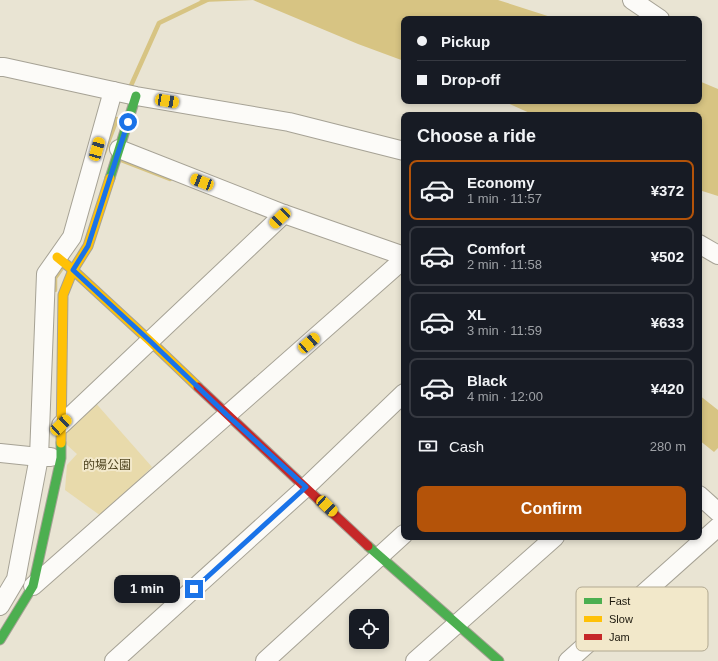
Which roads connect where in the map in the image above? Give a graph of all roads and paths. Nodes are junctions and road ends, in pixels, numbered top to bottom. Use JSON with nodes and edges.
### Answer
{"nodes":[{"id":1,"x":632,"y":0,"type":"edge"},
{"id":2,"x":656,"y":16,"type":"edge"},
{"id":3,"x":0,"y":67,"type":"edge"},
{"id":4,"x":114,"y":91,"type":"junction"},
{"id":5,"x":136,"y":96,"type":"junction"},
{"id":6,"x":119,"y":149,"type":"junction"},
{"id":7,"x":401,"y":150,"type":"edge"},
{"id":8,"x":284,"y":214,"type":"junction"},
{"id":9,"x":702,"y":246,"type":"edge"},
{"id":10,"x":718,"y":255,"type":"edge"},
{"id":11,"x":401,"y":256,"type":"edge"},
{"id":12,"x":58,"y":257,"type":"junction"},
{"id":13,"x":401,"y":260,"type":"edge"},
{"id":14,"x":73,"y":270,"type":"junction"},
{"id":15,"x":150,"y":341,"type":"junction"},
{"id":16,"x":401,"y":397,"type":"edge"},
{"id":17,"x":227,"y":415,"type":"junction"},
{"id":18,"x":61,"y":425,"type":"junction"},
{"id":19,"x":0,"y":453,"type":"edge"},
{"id":20,"x":39,"y":457,"type":"junction"},
{"id":21,"x":61,"y":458,"type":"junction"},
{"id":22,"x":306,"y":487,"type":"junction"},
{"id":23,"x":702,"y":498,"type":"edge"},
{"id":24,"x":718,"y":512,"type":"edge"},
{"id":25,"x":718,"y":527,"type":"edge"},
{"id":26,"x":401,"y":537,"type":"edge"},
{"id":27,"x":552,"y":540,"type":"edge"},
{"id":28,"x":380,"y":556,"type":"junction"},
{"id":29,"x":33,"y":586,"type":"junction"},
{"id":30,"x":651,"y":587,"type":"edge"},
{"id":31,"x":0,"y":606,"type":"edge"},
{"id":32,"x":457,"y":624,"type":"junction"},
{"id":33,"x":0,"y":640,"type":"edge"},
{"id":34,"x":579,"y":651,"type":"edge"},
{"id":35,"x":114,"y":661,"type":"edge"},
{"id":36,"x":265,"y":661,"type":"edge"},
{"id":37,"x":415,"y":661,"type":"edge"},
{"id":38,"x":499,"y":661,"type":"edge"},
{"id":39,"x":568,"y":661,"type":"edge"}],
"edges":[{"from":1,"to":2,"type":"street"},
{"from":3,"to":4,"type":"street"},
{"from":4,"to":5,"type":"street"},
{"from":4,"to":12,"type":"street"},
{"from":5,"to":6,"type":"street"},
{"from":5,"to":7,"type":"street"},
{"from":6,"to":8,"type":"street"},
{"from":6,"to":14,"type":"street"},
{"from":8,"to":11,"type":"street"},
{"from":8,"to":15,"type":"street"},
{"from":9,"to":10,"type":"street"},
{"from":12,"to":14,"type":"street"},
{"from":12,"to":20,"type":"street"},
{"from":13,"to":17,"type":"street"},
{"from":14,"to":15,"type":"street"},
{"from":14,"to":18,"type":"street"},
{"from":15,"to":17,"type":"street"},
{"from":15,"to":18,"type":"street"},
{"from":16,"to":22,"type":"street"},
{"from":17,"to":22,"type":"street"},
{"from":17,"to":29,"type":"street"},
{"from":18,"to":21,"type":"street"},
{"from":19,"to":20,"type":"street"},
{"from":20,"to":21,"type":"street"},
{"from":20,"to":31,"type":"street"},
{"from":21,"to":29,"type":"street"},
{"from":22,"to":28,"type":"street"},
{"from":22,"to":35,"type":"street"},
{"from":23,"to":24,"type":"street"},
{"from":25,"to":30,"type":"street"},
{"from":26,"to":28,"type":"street"},
{"from":27,"to":32,"type":"street"},
{"from":28,"to":32,"type":"street"},
{"from":28,"to":36,"type":"street"},
{"from":29,"to":33,"type":"street"},
{"from":32,"to":37,"type":"street"},
{"from":32,"to":38,"type":"street"},
{"from":34,"to":39,"type":"street"}]}
